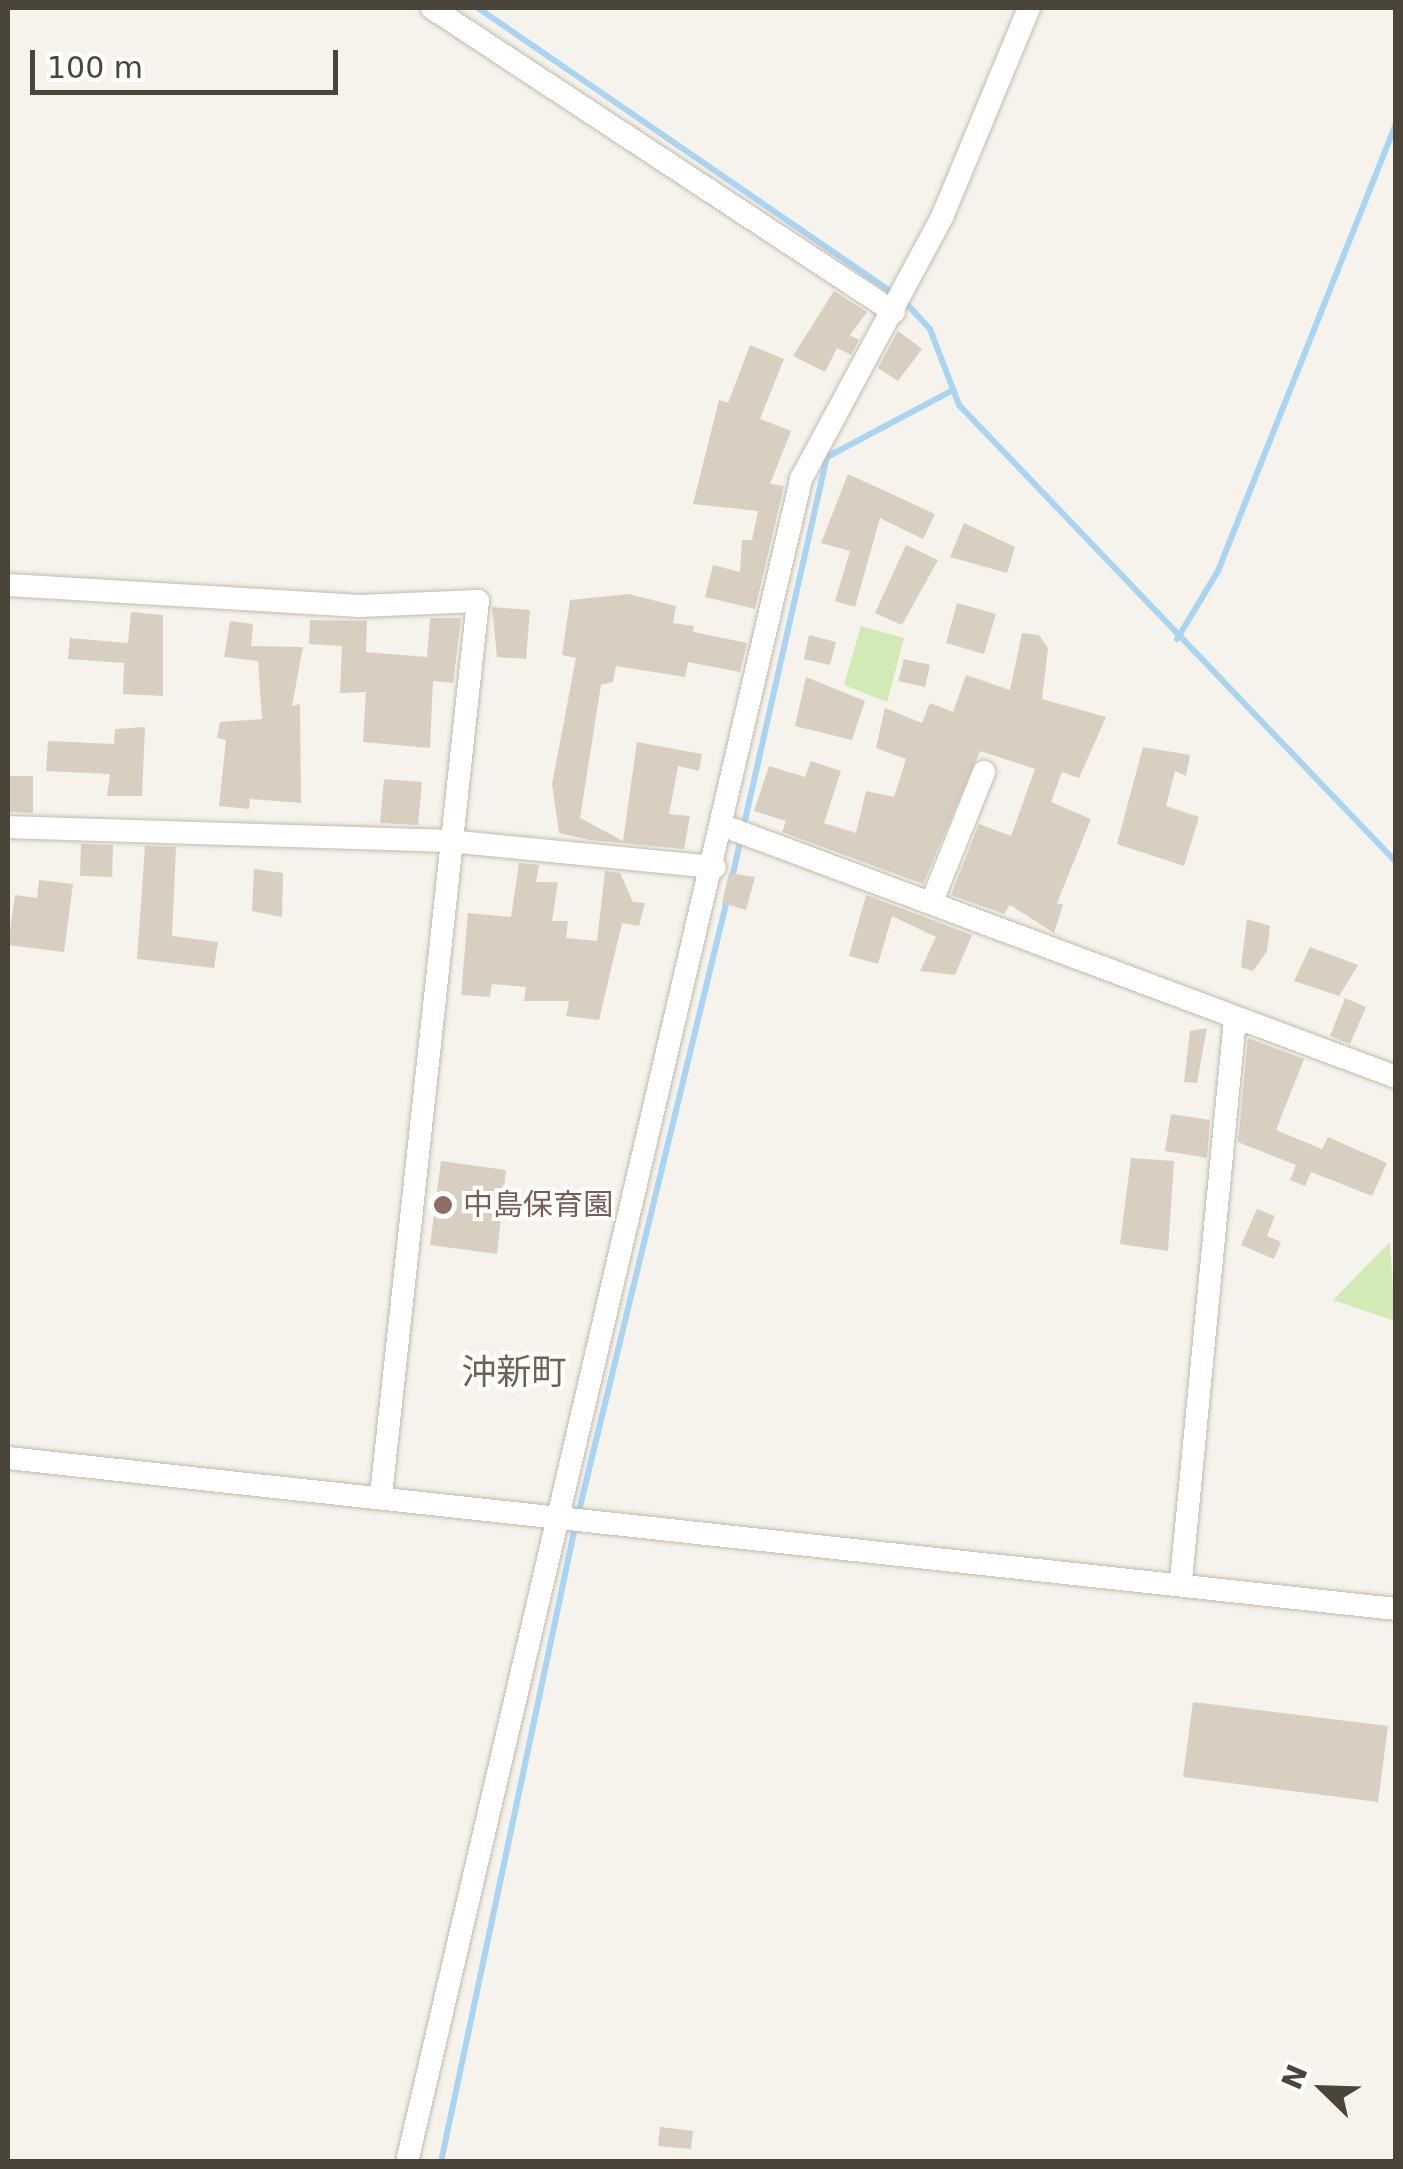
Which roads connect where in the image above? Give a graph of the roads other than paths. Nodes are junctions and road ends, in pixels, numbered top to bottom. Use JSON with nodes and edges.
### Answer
{"nodes":[{"id":1,"x":432,"y":8,"type":"edge"},
{"id":2,"x":1029,"y":8,"type":"edge"},
{"id":3,"x":894,"y":312,"type":"junction"},
{"id":4,"x":8,"y":585,"type":"edge"},
{"id":5,"x":984,"y":772,"type":"dead end"},
{"id":6,"x":724,"y":826,"type":"junction"},
{"id":7,"x":8,"y":827,"type":"edge"},
{"id":8,"x":448,"y":841,"type":"junction"},
{"id":9,"x":715,"y":868,"type":"junction"},
{"id":10,"x":934,"y":898,"type":"junction"},
{"id":11,"x":1235,"y":1019,"type":"junction"},
{"id":12,"x":1396,"y":1077,"type":"edge"},
{"id":13,"x":8,"y":1458,"type":"edge"},
{"id":14,"x":380,"y":1496,"type":"junction"},
{"id":15,"x":562,"y":1515,"type":"junction"},
{"id":16,"x":1181,"y":1580,"type":"junction"},
{"id":17,"x":1396,"y":1609,"type":"edge"},
{"id":18,"x":407,"y":2162,"type":"edge"}],
"edges":[{"from":1,"to":3,"type":"street"},
{"from":2,"to":3,"type":"street"},
{"from":3,"to":6,"type":"street"},
{"from":4,"to":8,"type":"street"},
{"from":5,"to":10,"type":"street"},
{"from":6,"to":9,"type":"street"},
{"from":6,"to":10,"type":"street"},
{"from":7,"to":8,"type":"street"},
{"from":8,"to":9,"type":"street"},
{"from":8,"to":14,"type":"street"},
{"from":9,"to":15,"type":"street"},
{"from":10,"to":11,"type":"street"},
{"from":11,"to":12,"type":"street"},
{"from":11,"to":16,"type":"street"},
{"from":13,"to":14,"type":"street"},
{"from":14,"to":15,"type":"street"},
{"from":15,"to":16,"type":"street"},
{"from":15,"to":18,"type":"street"},
{"from":16,"to":17,"type":"street"}]}
